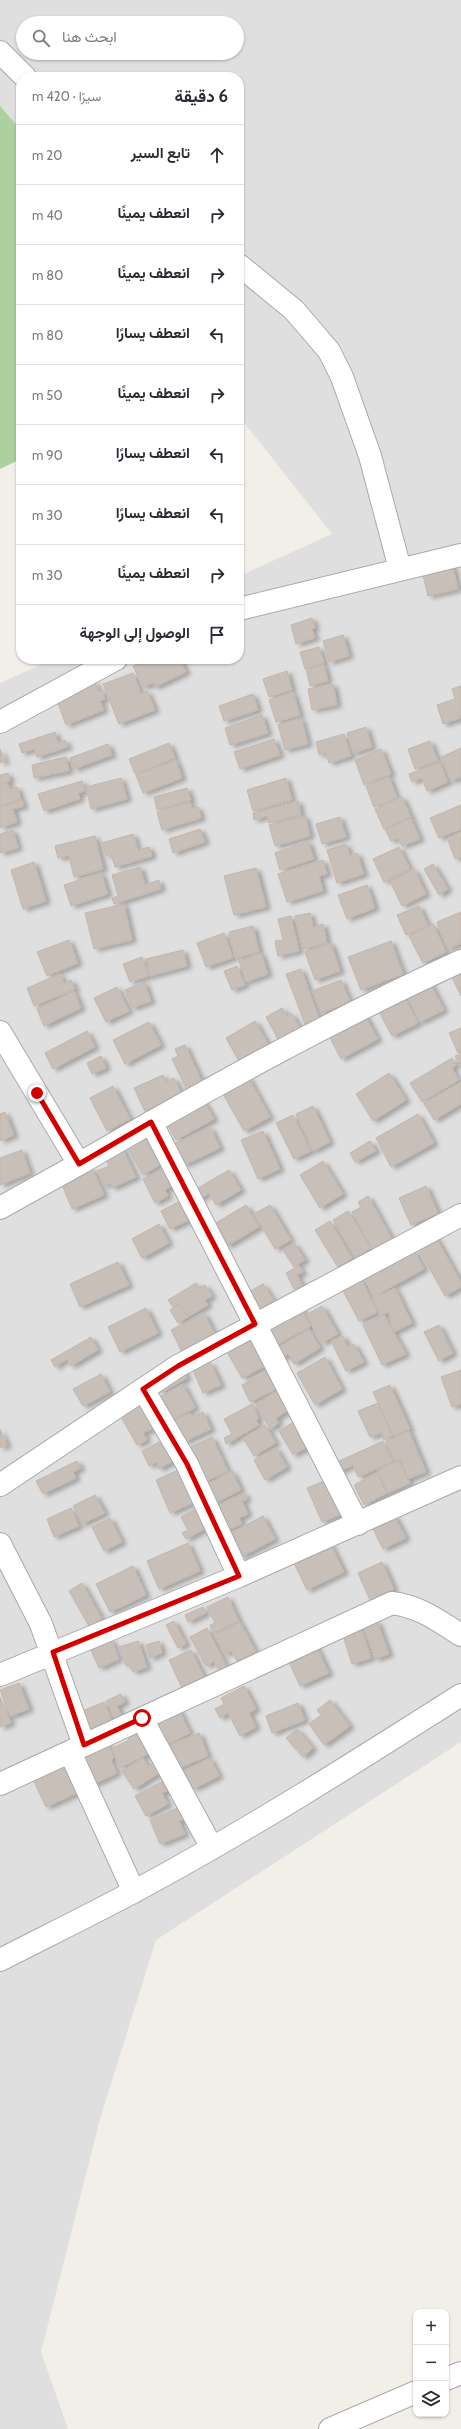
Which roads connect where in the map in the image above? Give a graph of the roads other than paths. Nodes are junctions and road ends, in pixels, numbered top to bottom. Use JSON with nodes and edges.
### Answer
{"nodes":[{"id":1,"x":0,"y":52,"type":"edge"},
{"id":2,"x":20,"y":72,"type":"edge"},
{"id":3,"x":244,"y":269,"type":"edge"},
{"id":4,"x":461,"y":554,"type":"edge"},
{"id":5,"x":400,"y":569,"type":"junction"},
{"id":6,"x":244,"y":608,"type":"edge"},
{"id":7,"x":107,"y":664,"type":"edge"},
{"id":8,"x":0,"y":722,"type":"edge"},
{"id":9,"x":461,"y":961,"type":"edge"},
{"id":10,"x":0,"y":1032,"type":"edge"},
{"id":11,"x":151,"y":1122,"type":"junction"},
{"id":12,"x":79,"y":1164,"type":"junction"},
{"id":13,"x":0,"y":1208,"type":"edge"},
{"id":14,"x":461,"y":1214,"type":"edge"},
{"id":15,"x":255,"y":1324,"type":"junction"},
{"id":16,"x":143,"y":1389,"type":"junction"},
{"id":17,"x":461,"y":1477,"type":"edge"},
{"id":18,"x":0,"y":1485,"type":"edge"},
{"id":19,"x":358,"y":1524,"type":"junction"},
{"id":20,"x":0,"y":1544,"type":"edge"},
{"id":21,"x":239,"y":1576,"type":"junction"},
{"id":22,"x":461,"y":1635,"type":"edge"},
{"id":23,"x":53,"y":1652,"type":"junction"},
{"id":24,"x":0,"y":1675,"type":"edge"},
{"id":25,"x":461,"y":1695,"type":"edge"},
{"id":26,"x":142,"y":1718,"type":"junction"},
{"id":27,"x":77,"y":1748,"type":"junction"},
{"id":28,"x":0,"y":1784,"type":"edge"},
{"id":29,"x":212,"y":1848,"type":"junction"},
{"id":30,"x":134,"y":1892,"type":"junction"},
{"id":31,"x":0,"y":1960,"type":"edge"},
{"id":32,"x":461,"y":2373,"type":"edge"},
{"id":33,"x":449,"y":2378,"type":"edge"},
{"id":34,"x":413,"y":2393,"type":"edge"},
{"id":35,"x":330,"y":2429,"type":"edge"}],
"edges":[{"from":1,"to":2,"type":"street"},
{"from":3,"to":5,"type":"street"},
{"from":4,"to":5,"type":"street"},
{"from":5,"to":6,"type":"street"},
{"from":7,"to":8,"type":"street"},
{"from":9,"to":11,"type":"street"},
{"from":10,"to":12,"type":"street"},
{"from":11,"to":12,"type":"street"},
{"from":11,"to":15,"type":"street"},
{"from":12,"to":13,"type":"street"},
{"from":14,"to":15,"type":"street"},
{"from":15,"to":16,"type":"street"},
{"from":15,"to":19,"type":"street"},
{"from":16,"to":18,"type":"street"},
{"from":16,"to":21,"type":"street"},
{"from":17,"to":19,"type":"street"},
{"from":19,"to":21,"type":"street"},
{"from":20,"to":23,"type":"street"},
{"from":21,"to":23,"type":"street"},
{"from":22,"to":26,"type":"street"},
{"from":23,"to":24,"type":"street"},
{"from":23,"to":27,"type":"street"},
{"from":25,"to":29,"type":"street"},
{"from":26,"to":27,"type":"street"},
{"from":26,"to":29,"type":"street"},
{"from":27,"to":28,"type":"street"},
{"from":27,"to":30,"type":"street"},
{"from":29,"to":30,"type":"street"},
{"from":30,"to":31,"type":"street"},
{"from":32,"to":33,"type":"street"},
{"from":34,"to":35,"type":"street"}]}
